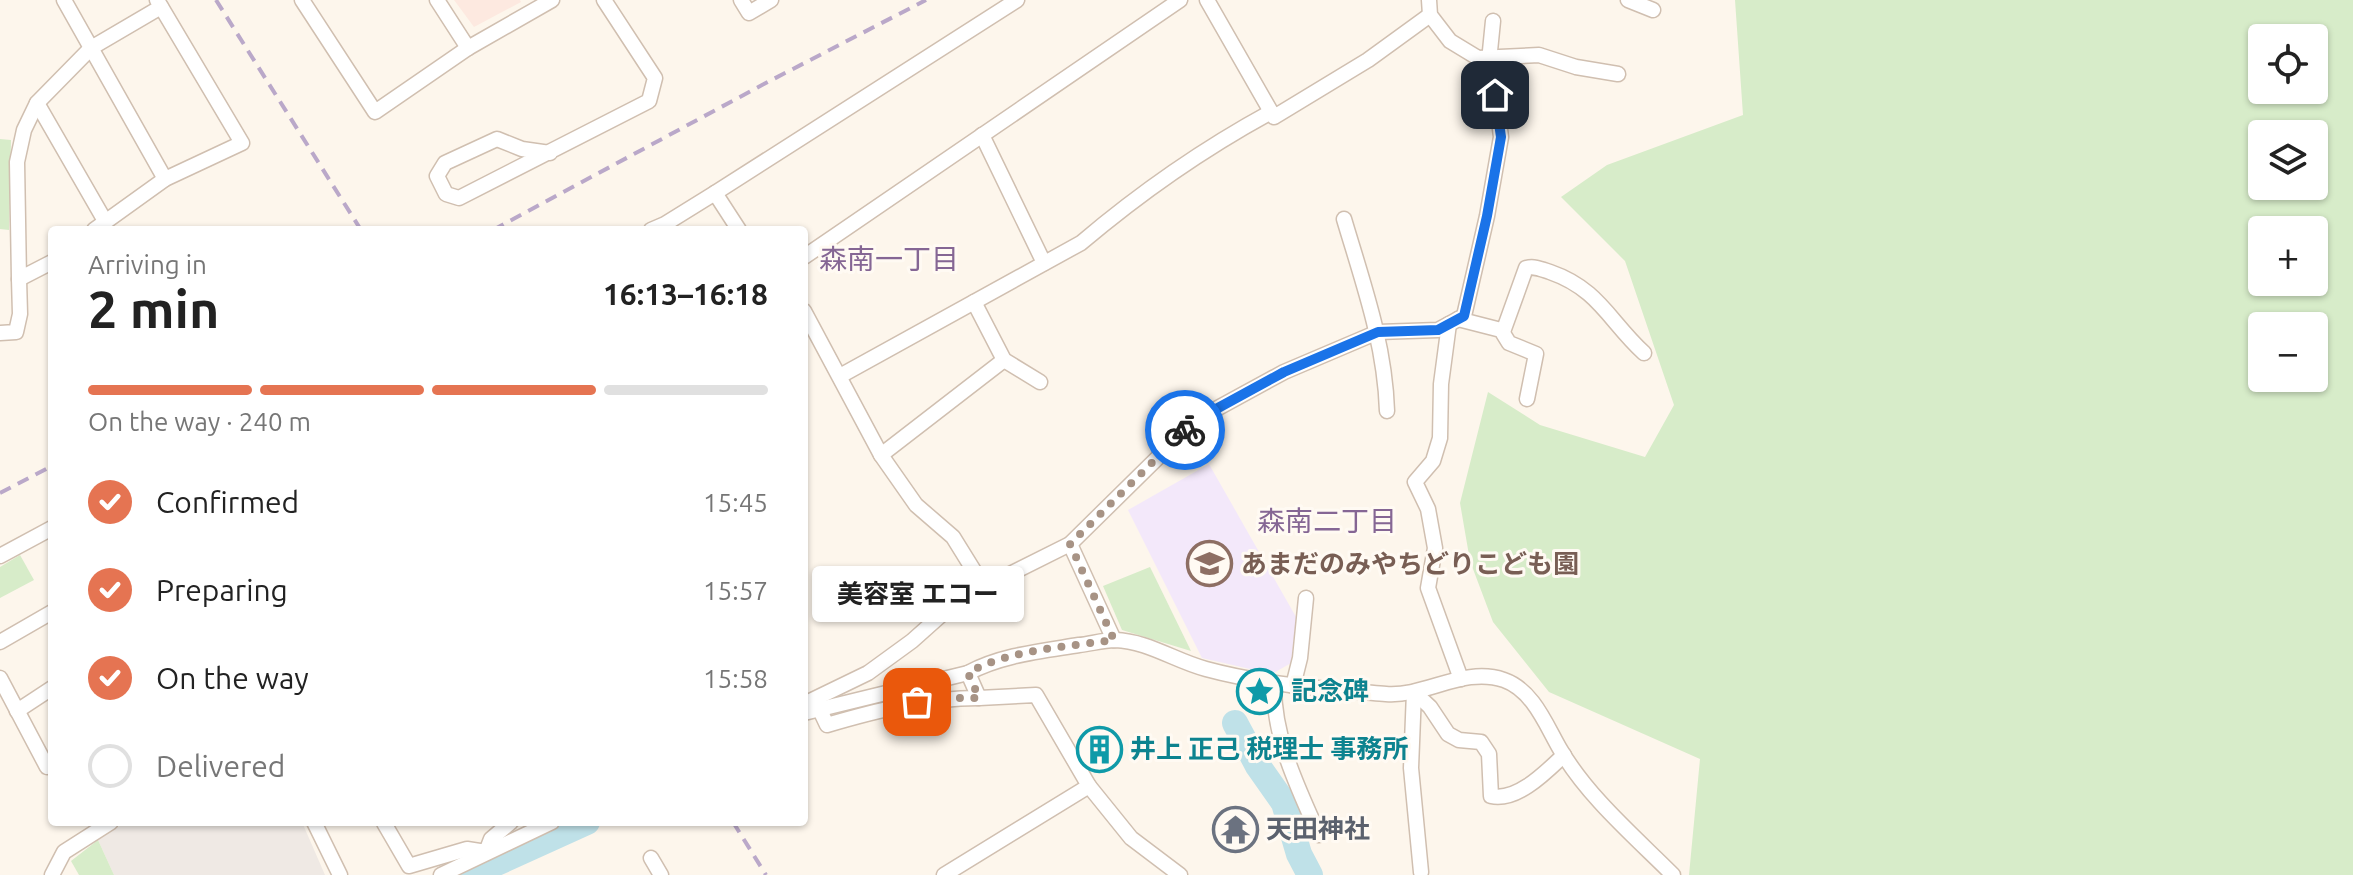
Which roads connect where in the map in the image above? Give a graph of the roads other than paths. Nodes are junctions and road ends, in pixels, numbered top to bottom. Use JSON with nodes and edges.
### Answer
{"nodes":[{"id":1,"x":64,"y":0,"type":"edge"},
{"id":2,"x":302,"y":0,"type":"edge"},
{"id":3,"x":437,"y":0,"type":"edge"},
{"id":4,"x":552,"y":0,"type":"edge"},
{"id":5,"x":604,"y":0,"type":"edge"},
{"id":6,"x":741,"y":0,"type":"edge"},
{"id":7,"x":771,"y":0,"type":"edge"},
{"id":8,"x":1017,"y":0,"type":"edge"},
{"id":9,"x":1180,"y":0,"type":"edge"},
{"id":10,"x":1207,"y":0,"type":"edge"},
{"id":11,"x":1628,"y":0,"type":"edge"},
{"id":12,"x":159,"y":4,"type":"edge"},
{"id":13,"x":1430,"y":8,"type":"edge"},
{"id":14,"x":1653,"y":10,"type":"dead end"},
{"id":15,"x":497,"y":14,"type":"dead end"},
{"id":16,"x":1493,"y":21,"type":"dead end"},
{"id":17,"x":504,"y":29,"type":"junction"},
{"id":18,"x":91,"y":48,"type":"junction"},
{"id":19,"x":468,"y":48,"type":"junction"},
{"id":20,"x":1491,"y":57,"type":"junction"},
{"id":21,"x":1618,"y":74,"type":"dead end"},
{"id":22,"x":37,"y":103,"type":"junction"},
{"id":23,"x":1271,"y":112,"type":"junction"},
{"id":24,"x":982,"y":135,"type":"junction"},
{"id":25,"x":550,"y":153,"type":"junction"},
{"id":26,"x":165,"y":179,"type":"junction"},
{"id":27,"x":715,"y":193,"type":"junction"},
{"id":28,"x":1344,"y":219,"type":"dead end"},
{"id":29,"x":100,"y":226,"type":"edge"},
{"id":30,"x":660,"y":226,"type":"edge"},
{"id":31,"x":736,"y":226,"type":"edge"},
{"id":32,"x":808,"y":254,"type":"edge"},
{"id":33,"x":1044,"y":263,"type":"junction"},
{"id":34,"x":48,"y":264,"type":"edge"},
{"id":35,"x":19,"y":279,"type":"junction"},
{"id":36,"x":974,"y":302,"type":"junction"},
{"id":37,"x":808,"y":318,"type":"edge"},
{"id":38,"x":1454,"y":322,"type":"junction"},
{"id":39,"x":1378,"y":332,"type":"junction"},
{"id":40,"x":1503,"y":332,"type":"junction"},
{"id":41,"x":0,"y":333,"type":"edge"},
{"id":42,"x":1644,"y":353,"type":"dead end"},
{"id":43,"x":1004,"y":360,"type":"junction"},
{"id":44,"x":840,"y":376,"type":"junction"},
{"id":45,"x":1040,"y":382,"type":"dead end"},
{"id":46,"x":1527,"y":399,"type":"dead end"},
{"id":47,"x":1387,"y":411,"type":"dead end"},
{"id":48,"x":881,"y":455,"type":"junction"},
{"id":49,"x":48,"y":530,"type":"edge"},
{"id":50,"x":1070,"y":544,"type":"junction"},
{"id":51,"x":0,"y":556,"type":"edge"},
{"id":52,"x":984,"y":587,"type":"junction"},
{"id":53,"x":1306,"y":598,"type":"dead end"},
{"id":54,"x":48,"y":614,"type":"edge"},
{"id":55,"x":1114,"y":640,"type":"junction"},
{"id":56,"x":0,"y":642,"type":"edge"},
{"id":57,"x":968,"y":673,"type":"junction"},
{"id":58,"x":0,"y":678,"type":"edge"},
{"id":59,"x":1461,"y":679,"type":"junction"},
{"id":60,"x":1274,"y":683,"type":"junction"},
{"id":61,"x":1293,"y":686,"type":"junction"},
{"id":62,"x":48,"y":691,"type":"edge"},
{"id":63,"x":1414,"y":692,"type":"junction"},
{"id":64,"x":979,"y":698,"type":"junction"},
{"id":65,"x":808,"y":702,"type":"edge"},
{"id":66,"x":819,"y":708,"type":"junction"},
{"id":67,"x":17,"y":711,"type":"junction"},
{"id":68,"x":808,"y":712,"type":"edge"},
{"id":69,"x":1564,"y":755,"type":"junction"},
{"id":70,"x":48,"y":766,"type":"edge"},
{"id":71,"x":1089,"y":786,"type":"junction"},
{"id":72,"x":105,"y":826,"type":"edge"},
{"id":73,"x":316,"y":826,"type":"edge"},
{"id":74,"x":506,"y":826,"type":"edge"},
{"id":75,"x":543,"y":826,"type":"edge"},
{"id":76,"x":393,"y":829,"type":"edge"},
{"id":77,"x":1319,"y":835,"type":"dead end"},
{"id":78,"x":486,"y":852,"type":"junction"},
{"id":79,"x":651,"y":858,"type":"dead end"},
{"id":80,"x":1421,"y":872,"type":"dead end"},
{"id":81,"x":52,"y":875,"type":"edge"},
{"id":82,"x":340,"y":875,"type":"edge"},
{"id":83,"x":441,"y":875,"type":"edge"},
{"id":84,"x":661,"y":875,"type":"edge"},
{"id":85,"x":944,"y":875,"type":"edge"},
{"id":86,"x":1180,"y":875,"type":"edge"},
{"id":87,"x":1673,"y":875,"type":"edge"}],
"edges":[{"from":1,"to":18,"type":"street"},
{"from":2,"to":19,"type":"street"},
{"from":3,"to":19,"type":"street"},
{"from":4,"to":17,"type":"street"},
{"from":5,"to":25,"type":"street"},
{"from":6,"to":7,"type":"street"},
{"from":8,"to":27,"type":"street"},
{"from":9,"to":24,"type":"street"},
{"from":10,"to":23,"type":"street"},
{"from":11,"to":14,"type":"street"},
{"from":12,"to":18,"type":"street"},
{"from":12,"to":26,"type":"street"},
{"from":13,"to":20,"type":"street"},
{"from":13,"to":23,"type":"street"},
{"from":15,"to":17,"type":"street"},
{"from":16,"to":20,"type":"street"},
{"from":17,"to":19,"type":"street"},
{"from":18,"to":22,"type":"street"},
{"from":18,"to":26,"type":"street"},
{"from":20,"to":21,"type":"street"},
{"from":20,"to":38,"type":"street"},
{"from":22,"to":29,"type":"street"},
{"from":22,"to":35,"type":"street"},
{"from":23,"to":33,"type":"street"},
{"from":24,"to":32,"type":"street"},
{"from":24,"to":33,"type":"street"},
{"from":25,"to":25,"type":"street"},
{"from":26,"to":29,"type":"street"},
{"from":27,"to":30,"type":"street"},
{"from":27,"to":31,"type":"street"},
{"from":28,"to":39,"type":"street"},
{"from":33,"to":36,"type":"street"},
{"from":34,"to":35,"type":"street"},
{"from":35,"to":41,"type":"street"},
{"from":36,"to":43,"type":"street"},
{"from":36,"to":44,"type":"street"},
{"from":37,"to":44,"type":"street"},
{"from":38,"to":39,"type":"street"},
{"from":38,"to":40,"type":"street"},
{"from":38,"to":59,"type":"street"},
{"from":39,"to":47,"type":"street"},
{"from":39,"to":50,"type":"street"},
{"from":40,"to":42,"type":"street"},
{"from":40,"to":46,"type":"street"},
{"from":43,"to":45,"type":"street"},
{"from":43,"to":48,"type":"street"},
{"from":44,"to":48,"type":"street"},
{"from":48,"to":52,"type":"street"},
{"from":49,"to":51,"type":"street"},
{"from":50,"to":52,"type":"street"},
{"from":50,"to":55,"type":"street"},
{"from":52,"to":65,"type":"street"},
{"from":53,"to":61,"type":"street"},
{"from":54,"to":56,"type":"street"},
{"from":55,"to":57,"type":"street"},
{"from":55,"to":60,"type":"street"},
{"from":57,"to":64,"type":"street"},
{"from":57,"to":66,"type":"street"},
{"from":58,"to":67,"type":"street"},
{"from":59,"to":63,"type":"street"},
{"from":59,"to":69,"type":"street"},
{"from":60,"to":61,"type":"street"},
{"from":60,"to":77,"type":"street"},
{"from":61,"to":63,"type":"street"},
{"from":62,"to":67,"type":"street"},
{"from":63,"to":69,"type":"street"},
{"from":63,"to":80,"type":"street"},
{"from":64,"to":66,"type":"street"},
{"from":64,"to":71,"type":"street"},
{"from":66,"to":68,"type":"street"},
{"from":67,"to":70,"type":"street"},
{"from":69,"to":87,"type":"street"},
{"from":71,"to":85,"type":"street"},
{"from":71,"to":86,"type":"street"},
{"from":72,"to":81,"type":"street"},
{"from":73,"to":82,"type":"street"},
{"from":74,"to":78,"type":"street"},
{"from":75,"to":78,"type":"street"},
{"from":76,"to":78,"type":"street"},
{"from":78,"to":83,"type":"street"},
{"from":79,"to":84,"type":"street"}]}
